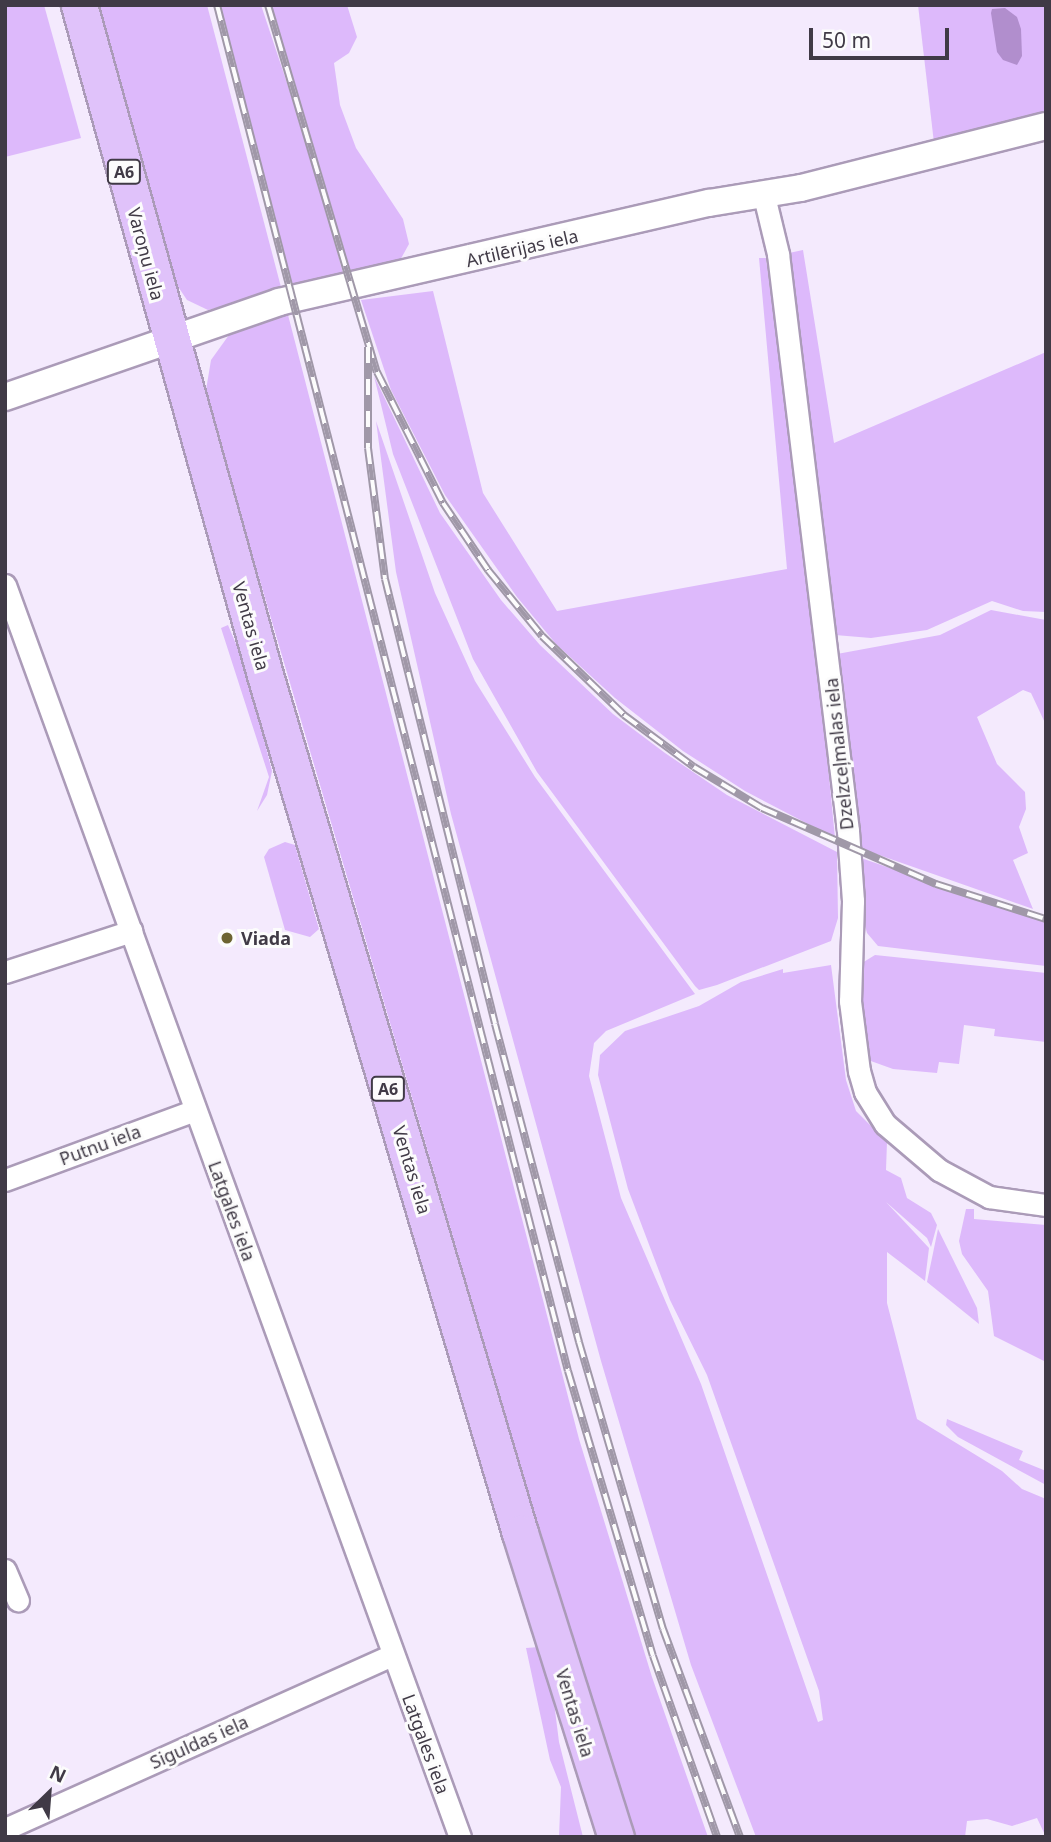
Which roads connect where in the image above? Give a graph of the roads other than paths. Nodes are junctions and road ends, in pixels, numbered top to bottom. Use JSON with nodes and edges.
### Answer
{"nodes":[{"id":1,"x":79,"y":5,"type":"edge"},
{"id":2,"x":1046,"y":126,"type":"edge"},
{"id":3,"x":764,"y":196,"type":"junction"},
{"id":4,"x":169,"y":340,"type":"junction"},
{"id":5,"x":5,"y":397,"type":"edge"},
{"id":6,"x":5,"y":584,"type":"edge"},
{"id":7,"x":131,"y":931,"type":"junction"},
{"id":8,"x":5,"y":972,"type":"edge"},
{"id":9,"x":195,"y":1110,"type":"junction"},
{"id":10,"x":5,"y":1180,"type":"edge"},
{"id":11,"x":1046,"y":1205,"type":"edge"},
{"id":12,"x":5,"y":1570,"type":"edge"},
{"id":13,"x":18,"y":1600,"type":"dead end"},
{"id":14,"x":393,"y":1655,"type":"junction"},
{"id":15,"x":5,"y":1829,"type":"edge"},
{"id":16,"x":460,"y":1837,"type":"edge"},
{"id":17,"x":615,"y":1837,"type":"edge"}],
"edges":[{"from":1,"to":4,"type":"highway","name":"Varoņu iela","number":"A6"},
{"from":2,"to":3,"type":"street","name":"Artilērijas iela"},
{"from":3,"to":4,"type":"street","name":"Artilērijas iela"},
{"from":3,"to":11,"type":"street","name":"Dzelzceļmalas iela"},
{"from":4,"to":5,"type":"street","name":"Artilērijas iela"},
{"from":4,"to":17,"type":"highway","name":"Ventas iela","number":"A6"},
{"from":6,"to":7,"type":"street","name":"Latgales iela"},
{"from":7,"to":8,"type":"street"},
{"from":7,"to":9,"type":"street","name":"Latgales iela"},
{"from":9,"to":10,"type":"street","name":"Putnu iela"},
{"from":9,"to":14,"type":"street","name":"Latgales iela"},
{"from":12,"to":13,"type":"street"},
{"from":14,"to":15,"type":"street","name":"Siguldas iela"},
{"from":14,"to":16,"type":"street","name":"Latgales iela"}]}
